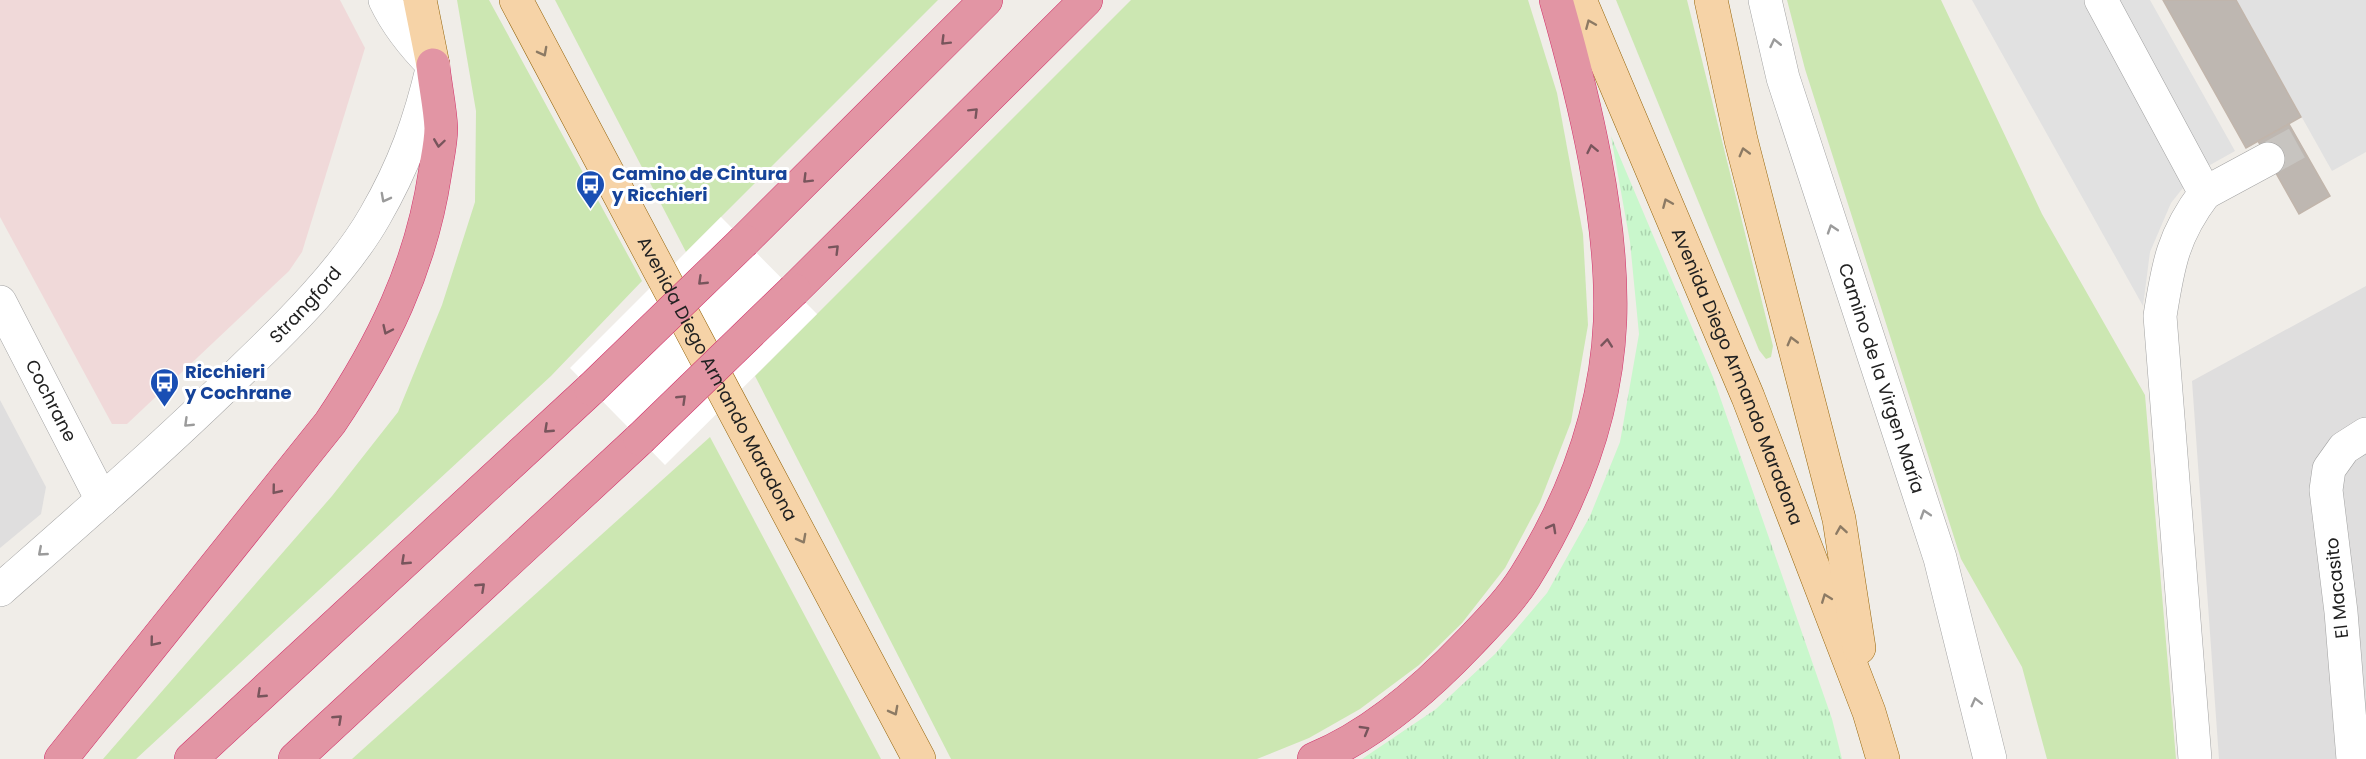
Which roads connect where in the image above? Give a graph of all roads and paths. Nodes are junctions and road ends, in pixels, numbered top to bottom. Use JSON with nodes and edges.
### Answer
{"nodes":[{"id":1,"x":386,"y":0,"type":"edge"},
{"id":2,"x":420,"y":0,"type":"edge"},
{"id":3,"x":516,"y":0,"type":"edge"},
{"id":4,"x":986,"y":0,"type":"edge"},
{"id":5,"x":1086,"y":0,"type":"edge"},
{"id":6,"x":1556,"y":0,"type":"edge"},
{"id":7,"x":1580,"y":0,"type":"edge"},
{"id":8,"x":1711,"y":0,"type":"edge"},
{"id":9,"x":1765,"y":0,"type":"edge"},
{"id":10,"x":2101,"y":0,"type":"edge"},
{"id":11,"x":433,"y":64,"type":"junction"},
{"id":12,"x":2268,"y":159,"type":"tunnel mouth"},
{"id":13,"x":2205,"y":193,"type":"junction"},
{"id":14,"x":0,"y":302,"type":"edge"},
{"id":15,"x":2366,"y":434,"type":"edge"},
{"id":16,"x":102,"y":500,"type":"junction"},
{"id":17,"x":0,"y":590,"type":"edge"},
{"id":18,"x":2354,"y":622,"type":"edge"},
{"id":19,"x":1869,"y":712,"type":"junction"},
{"id":20,"x":61,"y":759,"type":"edge"},
{"id":21,"x":191,"y":759,"type":"edge"},
{"id":22,"x":295,"y":759,"type":"edge"},
{"id":23,"x":919,"y":759,"type":"edge"},
{"id":24,"x":1314,"y":759,"type":"edge"},
{"id":25,"x":1883,"y":759,"type":"edge"},
{"id":26,"x":1990,"y":759,"type":"edge"},
{"id":27,"x":2195,"y":759,"type":"edge"},
{"id":28,"x":2353,"y":759,"type":"edge"}],
"edges":[{"from":1,"to":11,"type":"street"},
{"from":2,"to":11,"type":"main road"},
{"from":3,"to":23,"type":"main road","name":"Avenida Diego Armando Maradona","one_way":true},
{"from":4,"to":21,"type":"highway","one_way":true,"bridge":true},
{"from":22,"to":5,"type":"highway","one_way":true,"bridge":true},
{"from":24,"to":6,"type":"highway","one_way":true},
{"from":19,"to":7,"type":"main road","name":"Avenida Diego Armando Maradona","one_way":true},
{"from":19,"to":8,"type":"main road","one_way":true},
{"from":26,"to":9,"type":"street","name":"Camino de la Virgen María","one_way":true},
{"from":10,"to":13,"type":"street"},
{"from":11,"to":16,"type":"street","name":"Strangford","one_way":true},
{"from":11,"to":20,"type":"highway","one_way":true},
{"from":12,"to":13,"type":"street"},
{"from":13,"to":27,"type":"street"},
{"from":14,"to":16,"type":"street","name":"Cochrane"},
{"from":15,"to":18,"type":"street","name":"El Macasito"},
{"from":16,"to":17,"type":"street","name":"Strangford","one_way":true},
{"from":18,"to":28,"type":"street","name":"El Macasito"},
{"from":19,"to":25,"type":"main road","name":"Avenida Diego Armando Maradona"}]}
